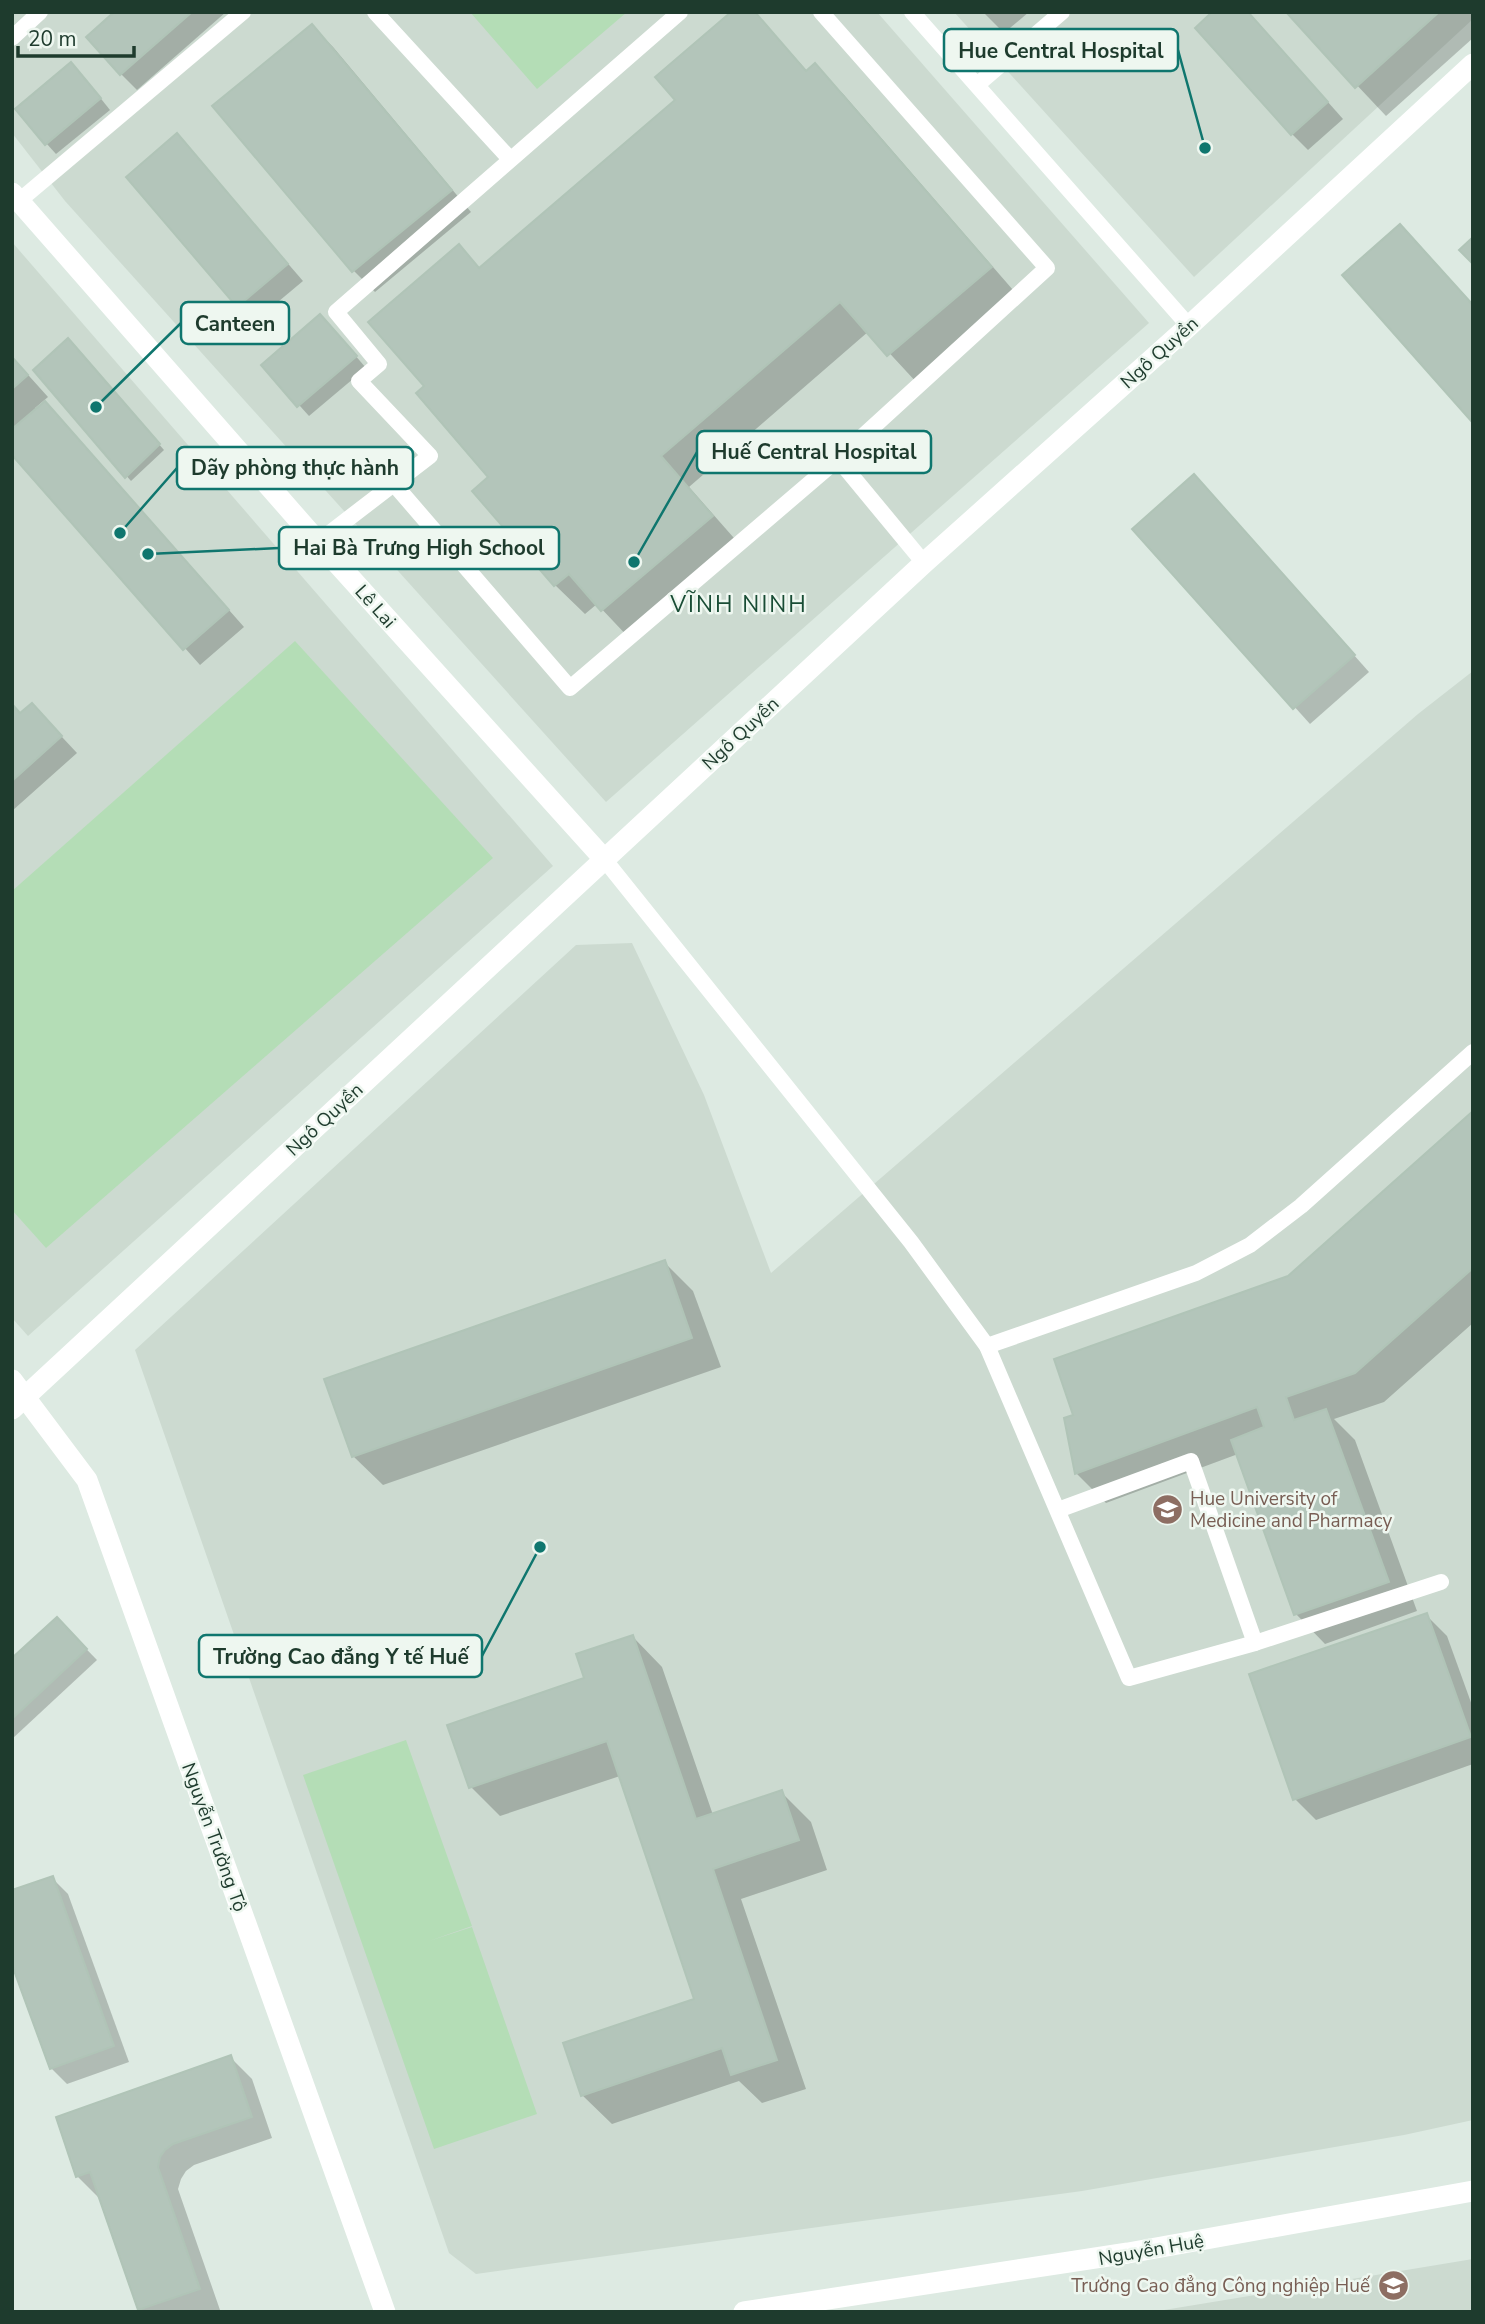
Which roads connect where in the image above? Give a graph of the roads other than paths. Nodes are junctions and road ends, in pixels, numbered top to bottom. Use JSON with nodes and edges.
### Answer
{"nodes":[{"id":1,"x":40,"y":12,"type":"edge"},
{"id":2,"x":243,"y":12,"type":"edge"},
{"id":3,"x":375,"y":12,"type":"edge"},
{"id":4,"x":680,"y":12,"type":"edge"},
{"id":5,"x":821,"y":12,"type":"edge"},
{"id":6,"x":912,"y":12,"type":"edge"},
{"id":7,"x":1062,"y":12,"type":"edge"},
{"id":8,"x":12,"y":38,"type":"edge"},
{"id":9,"x":1473,"y":64,"type":"edge"},
{"id":10,"x":977,"y":85,"type":"junction"},
{"id":11,"x":510,"y":159,"type":"junction"},
{"id":12,"x":15,"y":197,"type":"edge"},
{"id":13,"x":1189,"y":326,"type":"junction"},
{"id":14,"x":838,"y":459,"type":"junction"},
{"id":15,"x":394,"y":484,"type":"junction"},
{"id":16,"x":318,"y":542,"type":"junction"},
{"id":17,"x":924,"y":563,"type":"junction"},
{"id":18,"x":604,"y":859,"type":"junction"},
{"id":19,"x":1473,"y":1052,"type":"edge"},
{"id":20,"x":987,"y":1346,"type":"junction"},
{"id":21,"x":17,"y":1395,"type":"edge"},
{"id":22,"x":1058,"y":1510,"type":"junction"},
{"id":23,"x":1441,"y":1583,"type":"dead end"},
{"id":24,"x":1255,"y":1643,"type":"junction"},
{"id":25,"x":1473,"y":2191,"type":"edge"},
{"id":26,"x":385,"y":2312,"type":"edge"},
{"id":27,"x":744,"y":2312,"type":"edge"}],
"edges":[{"from":1,"to":8,"type":"lane"},
{"from":2,"to":12,"type":"lane"},
{"from":3,"to":11,"type":"lane"},
{"from":4,"to":11,"type":"lane"},
{"from":5,"to":14,"type":"lane"},
{"from":6,"to":10,"type":"lane"},
{"from":7,"to":10,"type":"lane"},
{"from":9,"to":13,"type":"street","name":"Ngô Quyền"},
{"from":10,"to":13,"type":"lane"},
{"from":11,"to":15,"type":"lane"},
{"from":12,"to":16,"type":"street","name":"Lê Lai"},
{"from":13,"to":17,"type":"street","name":"Ngô Quyền"},
{"from":14,"to":15,"type":"lane"},
{"from":14,"to":17,"type":"lane"},
{"from":15,"to":16,"type":"lane"},
{"from":16,"to":18,"type":"street","name":"Lê Lai"},
{"from":17,"to":18,"type":"street","name":"Ngô Quyền"},
{"from":18,"to":20,"type":"lane"},
{"from":18,"to":21,"type":"street","name":"Ngô Quyền"},
{"from":19,"to":20,"type":"lane"},
{"from":20,"to":22,"type":"lane"},
{"from":21,"to":26,"type":"street","name":"Nguyễn Trường Tộ"},
{"from":22,"to":24,"type":"lane"},
{"from":22,"to":24,"type":"lane"},
{"from":23,"to":24,"type":"lane"},
{"from":25,"to":27,"type":"street","name":"Nguyễn Huệ"}]}
